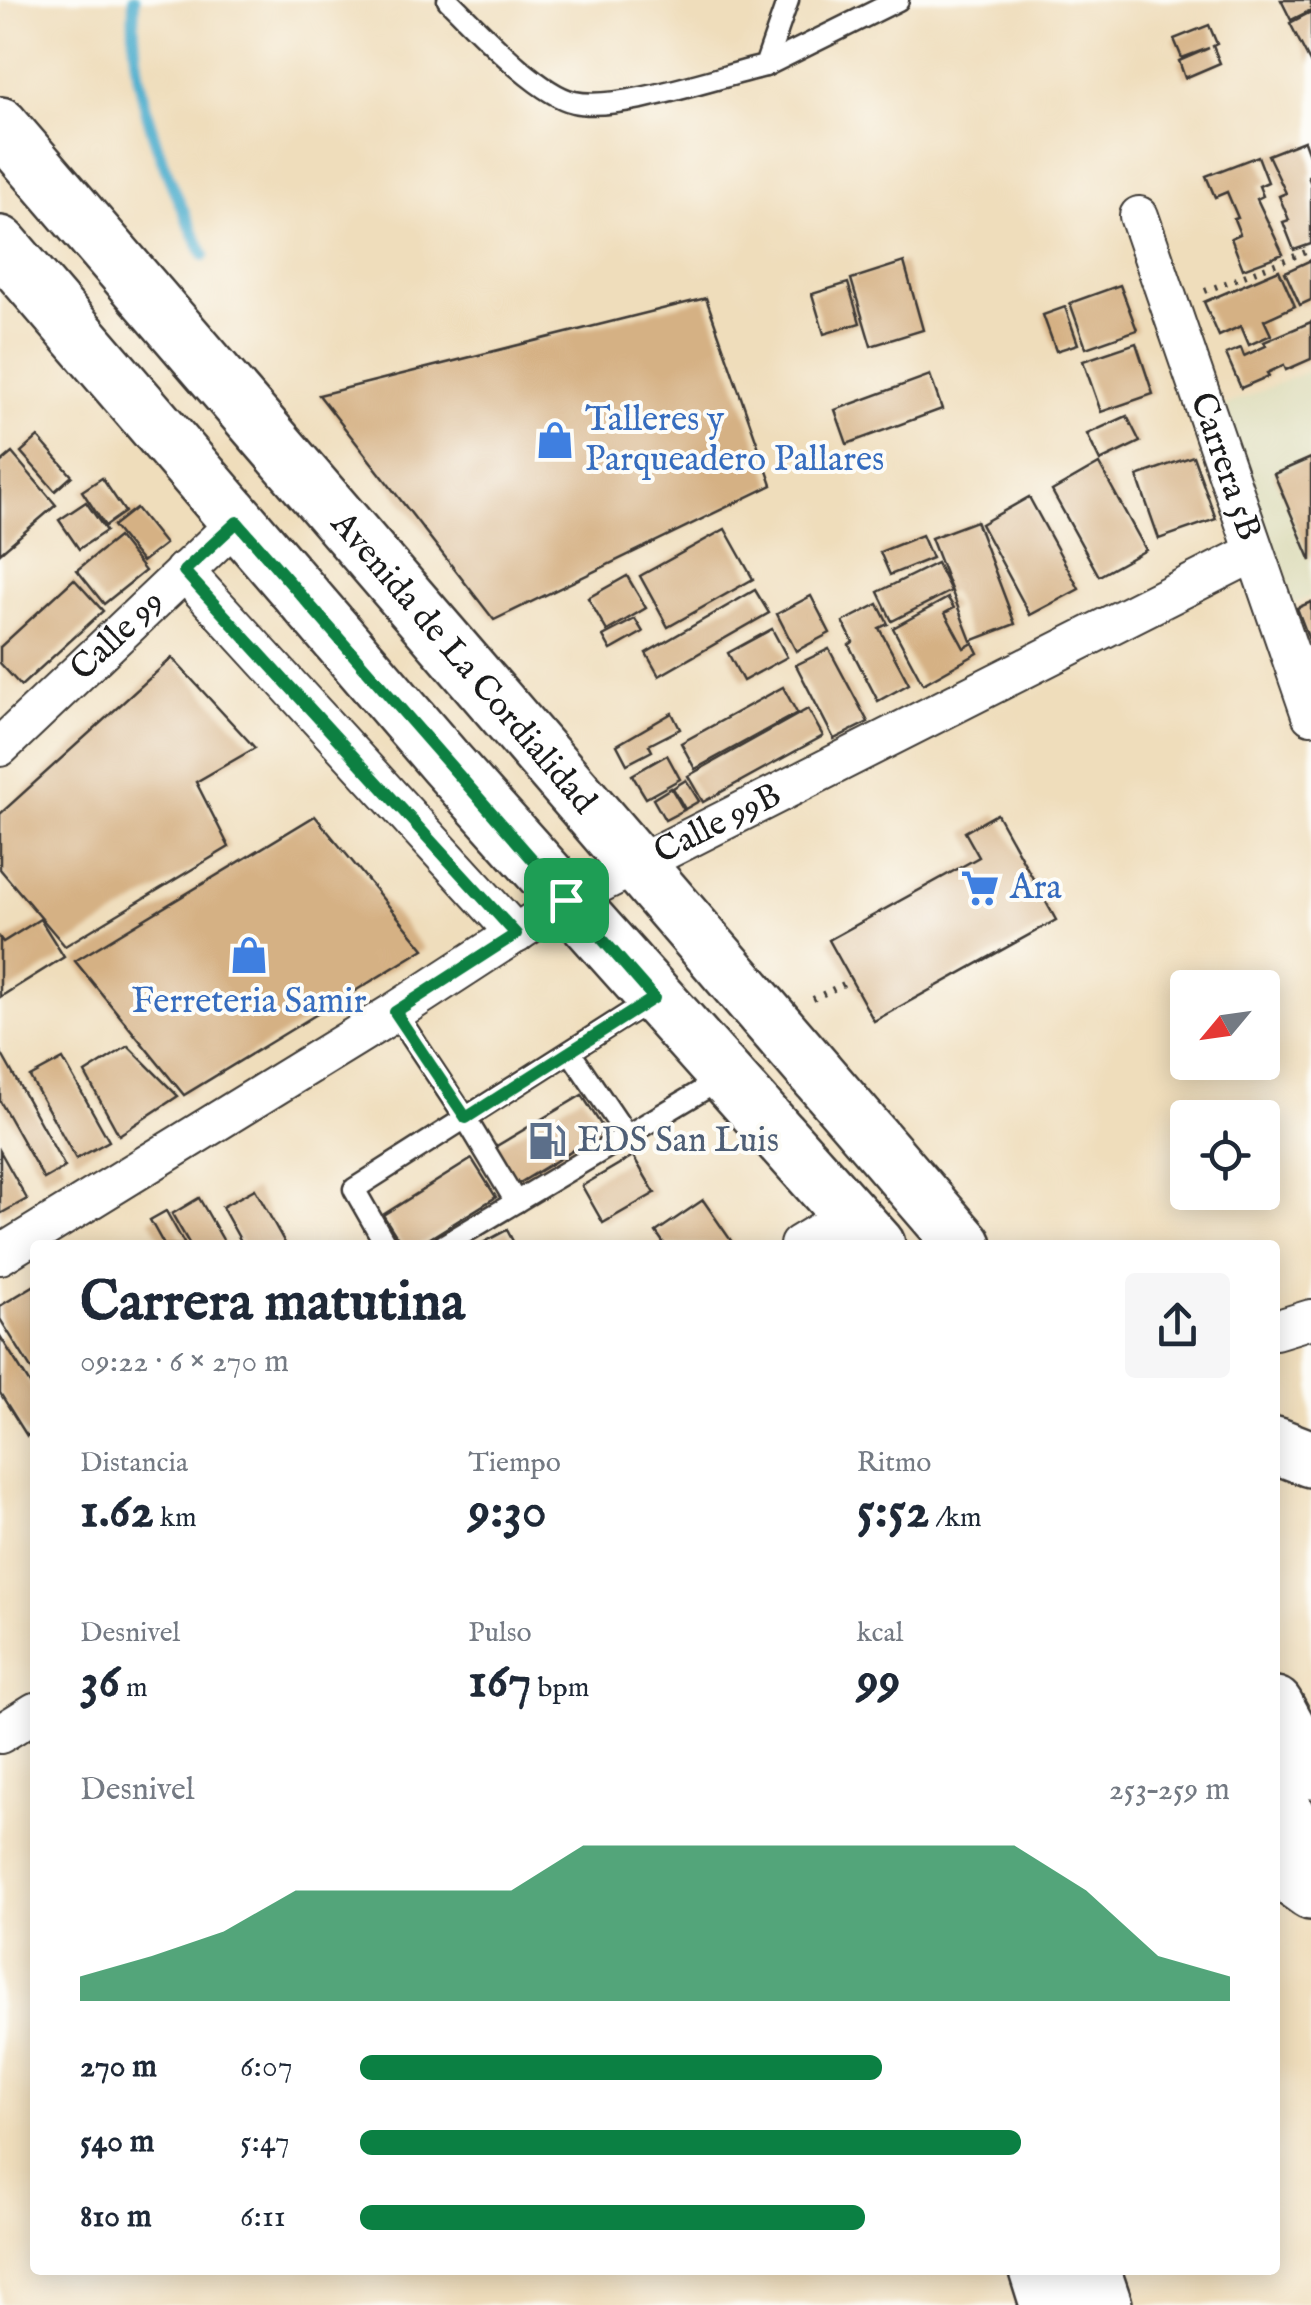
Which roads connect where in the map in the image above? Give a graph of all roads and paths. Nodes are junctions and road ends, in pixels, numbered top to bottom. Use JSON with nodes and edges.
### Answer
{"nodes":[{"id":1,"x":448,"y":0,"type":"edge"},
{"id":2,"x":788,"y":0,"type":"edge"},
{"id":3,"x":898,"y":0,"type":"edge"},
{"id":4,"x":765,"y":66,"type":"junction"},
{"id":5,"x":0,"y":125,"type":"edge"},
{"id":6,"x":1139,"y":216,"type":"dead end"},
{"id":7,"x":0,"y":244,"type":"edge"},
{"id":8,"x":1311,"y":250,"type":"edge"},
{"id":9,"x":1203,"y":292,"type":"dead end"},
{"id":10,"x":237,"y":522,"type":"junction"},
{"id":11,"x":1252,"y":553,"type":"junction"},
{"id":12,"x":184,"y":571,"type":"junction"},
{"id":13,"x":1310,"y":709,"type":"edge"},
{"id":14,"x":0,"y":747,"type":"edge"},
{"id":15,"x":638,"y":863,"type":"junction"},
{"id":16,"x":566,"y":900,"type":"junction"},
{"id":17,"x":516,"y":934,"type":"junction"},
{"id":18,"x":654,"y":998,"type":"junction"},
{"id":19,"x":395,"y":1012,"type":"junction"},
{"id":20,"x":570,"y":1052,"type":"junction"},
{"id":21,"x":725,"y":1077,"type":"junction"},
{"id":22,"x":466,"y":1118,"type":"junction"},
{"id":23,"x":628,"y":1136,"type":"junction"},
{"id":24,"x":516,"y":1202,"type":"junction"},
{"id":25,"x":863,"y":1229,"type":"edge"},
{"id":26,"x":383,"y":1240,"type":"edge"},
{"id":27,"x":452,"y":1240,"type":"edge"},
{"id":28,"x":819,"y":1240,"type":"edge"},
{"id":29,"x":960,"y":1240,"type":"edge"},
{"id":30,"x":0,"y":1255,"type":"edge"},
{"id":31,"x":1311,"y":1319,"type":"edge"},
{"id":32,"x":1280,"y":1328,"type":"edge"},
{"id":33,"x":1280,"y":1447,"type":"edge"},
{"id":34,"x":1311,"y":1459,"type":"edge"},
{"id":35,"x":1280,"y":1714,"type":"edge"},
{"id":36,"x":30,"y":1715,"type":"edge"},
{"id":37,"x":0,"y":1734,"type":"edge"},
{"id":38,"x":1311,"y":1771,"type":"edge"},
{"id":39,"x":1280,"y":1801,"type":"edge"},
{"id":40,"x":1311,"y":1866,"type":"edge"},
{"id":41,"x":1280,"y":1870,"type":"edge"},
{"id":42,"x":1311,"y":1892,"type":"edge"},
{"id":43,"x":1038,"y":2275,"type":"edge"},
{"id":44,"x":1094,"y":2275,"type":"edge"},
{"id":45,"x":1048,"y":2305,"type":"edge"},
{"id":46,"x":1104,"y":2305,"type":"edge"}],
"edges":[{"from":1,"to":4,"type":"lane"},
{"from":2,"to":4,"type":"lane"},
{"from":3,"to":4,"type":"lane"},
{"from":5,"to":15,"type":"main road","name":"Avenida de La Cordialidad"},
{"from":6,"to":11,"type":"street","name":"Carrera 5B"},
{"from":7,"to":10,"type":"main road"},
{"from":8,"to":9,"type":"path"},
{"from":10,"to":12,"type":"street","name":"Calle 99"},
{"from":10,"to":16,"type":"main road"},
{"from":11,"to":13,"type":"street","name":"Carrera 5B"},
{"from":11,"to":15,"type":"street","name":"Calle 99B"},
{"from":12,"to":14,"type":"street","name":"Calle 99"},
{"from":12,"to":17,"type":"street"},
{"from":15,"to":16,"type":"street","name":"Calle 99B"},
{"from":15,"to":29,"type":"main road","name":"Avenida de La Cordialidad"},
{"from":16,"to":17,"type":"street","name":"Calle 99B"},
{"from":16,"to":18,"type":"main road"},
{"from":17,"to":19,"type":"street","name":"Calle 99B"},
{"from":18,"to":20,"type":"lane"},
{"from":18,"to":21,"type":"main road"},
{"from":19,"to":22,"type":"lane"},
{"from":19,"to":30,"type":"street","name":"Calle 99B"},
{"from":20,"to":22,"type":"lane"},
{"from":20,"to":23,"type":"lane"},
{"from":21,"to":23,"type":"lane"},
{"from":21,"to":25,"type":"main road"},
{"from":22,"to":24,"type":"lane"},
{"from":22,"to":26,"type":"lane"},
{"from":23,"to":24,"type":"lane"},
{"from":24,"to":27,"type":"lane"},
{"from":25,"to":28,"type":"street"},
{"from":31,"to":32,"type":"street"},
{"from":33,"to":34,"type":"main road"},
{"from":35,"to":38,"type":"main road"},
{"from":36,"to":37,"type":"street"},
{"from":39,"to":40,"type":"main road"},
{"from":41,"to":42,"type":"main road"},
{"from":43,"to":45,"type":"main road"},
{"from":44,"to":46,"type":"main road"}]}
